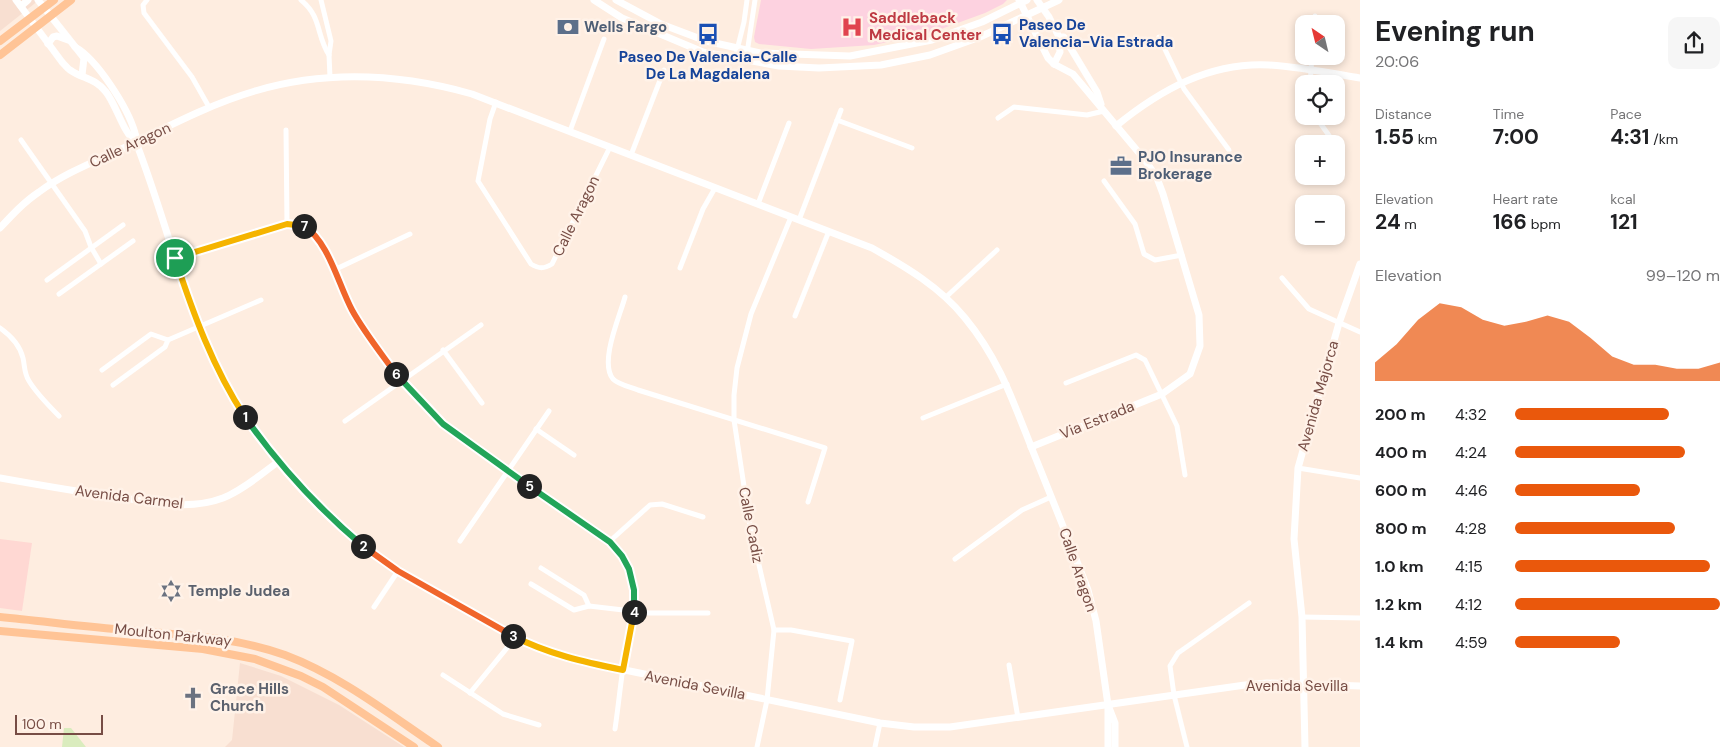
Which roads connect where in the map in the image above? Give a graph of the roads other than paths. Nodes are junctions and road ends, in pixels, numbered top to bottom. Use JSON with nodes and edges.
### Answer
{"nodes":[{"id":1,"x":28,"y":0,"type":"edge"},
{"id":2,"x":38,"y":0,"type":"edge"},
{"id":3,"x":54,"y":0,"type":"edge"},
{"id":4,"x":71,"y":0,"type":"edge"},
{"id":5,"x":147,"y":0,"type":"edge"},
{"id":6,"x":301,"y":0,"type":"edge"},
{"id":7,"x":320,"y":0,"type":"edge"},
{"id":8,"x":594,"y":0,"type":"edge"},
{"id":9,"x":616,"y":0,"type":"edge"},
{"id":10,"x":747,"y":0,"type":"edge"},
{"id":11,"x":755,"y":0,"type":"edge"},
{"id":12,"x":1037,"y":0,"type":"edge"},
{"id":13,"x":1059,"y":0,"type":"edge"},
{"id":14,"x":1022,"y":1,"type":"edge"},
{"id":15,"x":18,"y":3,"type":"edge"},
{"id":16,"x":44,"y":7,"type":"junction"},
{"id":17,"x":1042,"y":9,"type":"junction"},
{"id":18,"x":50,"y":16,"type":"junction"},
{"id":19,"x":1027,"y":16,"type":"junction"},
{"id":20,"x":30,"y":18,"type":"junction"},
{"id":21,"x":36,"y":27,"type":"junction"},
{"id":22,"x":1060,"y":37,"type":"junction"},
{"id":23,"x":1159,"y":37,"type":"dead end"},
{"id":24,"x":604,"y":39,"type":"dead end"},
{"id":25,"x":0,"y":40,"type":"edge"},
{"id":26,"x":69,"y":40,"type":"junction"},
{"id":27,"x":48,"y":44,"type":"junction"},
{"id":28,"x":74,"y":47,"type":"junction"},
{"id":29,"x":737,"y":48,"type":"junction"},
{"id":30,"x":747,"y":50,"type":"junction"},
{"id":31,"x":0,"y":55,"type":"edge"},
{"id":32,"x":329,"y":55,"type":"junction"},
{"id":33,"x":735,"y":58,"type":"junction"},
{"id":34,"x":746,"y":60,"type":"junction"},
{"id":35,"x":1054,"y":64,"type":"junction"},
{"id":36,"x":1311,"y":65,"type":"edge"},
{"id":37,"x":1310,"y":69,"type":"junction"},
{"id":38,"x":664,"y":70,"type":"dead end"},
{"id":39,"x":82,"y":75,"type":"junction"},
{"id":40,"x":1310,"y":75,"type":"edge"},
{"id":41,"x":330,"y":77,"type":"junction"},
{"id":42,"x":1360,"y":78,"type":"edge"},
{"id":43,"x":1181,"y":83,"type":"junction"},
{"id":44,"x":496,"y":102,"type":"junction"},
{"id":45,"x":209,"y":107,"type":"junction"},
{"id":46,"x":840,"y":110,"type":"dead end"},
{"id":47,"x":1104,"y":111,"type":"junction"},
{"id":48,"x":998,"y":118,"type":"dead end"},
{"id":49,"x":837,"y":120,"type":"junction"},
{"id":50,"x":789,"y":123,"type":"dead end"},
{"id":51,"x":1116,"y":126,"type":"junction"},
{"id":52,"x":286,"y":130,"type":"dead end"},
{"id":53,"x":570,"y":131,"type":"junction"},
{"id":54,"x":22,"y":140,"type":"dead end"},
{"id":55,"x":136,"y":142,"type":"junction"},
{"id":56,"x":610,"y":147,"type":"junction"},
{"id":57,"x":912,"y":148,"type":"dead end"},
{"id":58,"x":1229,"y":150,"type":"dead end"},
{"id":59,"x":632,"y":155,"type":"junction"},
{"id":60,"x":1104,"y":181,"type":"dead end"},
{"id":61,"x":52,"y":183,"type":"junction"},
{"id":62,"x":715,"y":188,"type":"junction"},
{"id":63,"x":758,"y":204,"type":"junction"},
{"id":64,"x":791,"y":217,"type":"junction"},
{"id":65,"x":799,"y":220,"type":"junction"},
{"id":66,"x":287,"y":224,"type":"junction"},
{"id":67,"x":123,"y":225,"type":"dead end"},
{"id":68,"x":0,"y":228,"type":"edge"},
{"id":69,"x":830,"y":231,"type":"junction"},
{"id":70,"x":410,"y":234,"type":"dead end"},
{"id":71,"x":133,"y":241,"type":"dead end"},
{"id":72,"x":91,"y":247,"type":"junction"},
{"id":73,"x":997,"y":250,"type":"dead end"},
{"id":74,"x":1182,"y":255,"type":"junction"},
{"id":75,"x":175,"y":258,"type":"junction"},
{"id":76,"x":101,"y":264,"type":"junction"},
{"id":77,"x":1360,"y":264,"type":"edge"},
{"id":78,"x":680,"y":268,"type":"dead end"},
{"id":79,"x":334,"y":270,"type":"junction"},
{"id":80,"x":1282,"y":278,"type":"dead end"},
{"id":81,"x":47,"y":280,"type":"dead end"},
{"id":82,"x":59,"y":294,"type":"dead end"},
{"id":83,"x":626,"y":297,"type":"dead end"},
{"id":84,"x":946,"y":297,"type":"junction"},
{"id":85,"x":261,"y":300,"type":"dead end"},
{"id":86,"x":795,"y":316,"type":"dead end"},
{"id":87,"x":1339,"y":323,"type":"junction"},
{"id":88,"x":481,"y":325,"type":"dead end"},
{"id":89,"x":199,"y":326,"type":"junction"},
{"id":90,"x":0,"y":328,"type":"edge"},
{"id":91,"x":1360,"y":332,"type":"edge"},
{"id":92,"x":168,"y":340,"type":"junction"},
{"id":93,"x":443,"y":350,"type":"junction"},
{"id":94,"x":102,"y":370,"type":"dead end"},
{"id":95,"x":401,"y":380,"type":"junction"},
{"id":96,"x":1066,"y":383,"type":"dead end"},
{"id":97,"x":1007,"y":384,"type":"junction"},
{"id":98,"x":113,"y":385,"type":"dead end"},
{"id":99,"x":1162,"y":394,"type":"junction"},
{"id":100,"x":482,"y":403,"type":"dead end"},
{"id":101,"x":549,"y":411,"type":"dead end"},
{"id":102,"x":59,"y":416,"type":"dead end"},
{"id":103,"x":923,"y":418,"type":"dead end"},
{"id":104,"x":734,"y":420,"type":"junction"},
{"id":105,"x":345,"y":421,"type":"dead end"},
{"id":106,"x":536,"y":429,"type":"junction"},
{"id":107,"x":1031,"y":447,"type":"junction"},
{"id":108,"x":574,"y":455,"type":"dead end"},
{"id":109,"x":278,"y":462,"type":"junction"},
{"id":110,"x":1298,"y":468,"type":"junction"},
{"id":111,"x":507,"y":470,"type":"junction"},
{"id":112,"x":1185,"y":475,"type":"dead end"},
{"id":113,"x":0,"y":478,"type":"edge"},
{"id":114,"x":1360,"y":478,"type":"edge"},
{"id":115,"x":1051,"y":497,"type":"junction"},
{"id":116,"x":808,"y":502,"type":"dead end"},
{"id":117,"x":703,"y":517,"type":"dead end"},
{"id":118,"x":460,"y":541,"type":"dead end"},
{"id":119,"x":610,"y":542,"type":"junction"},
{"id":120,"x":955,"y":559,"type":"dead end"},
{"id":121,"x":541,"y":568,"type":"dead end"},
{"id":122,"x":398,"y":571,"type":"junction"},
{"id":123,"x":531,"y":584,"type":"dead end"},
{"id":124,"x":1250,"y":603,"type":"dead end"},
{"id":125,"x":589,"y":606,"type":"junction"},
{"id":126,"x":374,"y":607,"type":"dead end"},
{"id":127,"x":634,"y":611,"type":"junction"},
{"id":128,"x":708,"y":613,"type":"dead end"},
{"id":129,"x":0,"y":617,"type":"edge"},
{"id":130,"x":1302,"y":617,"type":"junction"},
{"id":131,"x":1360,"y":618,"type":"edge"},
{"id":132,"x":126,"y":630,"type":"junction"},
{"id":133,"x":774,"y":630,"type":"junction"},
{"id":134,"x":0,"y":631,"type":"edge"},
{"id":135,"x":516,"y":637,"type":"junction"},
{"id":136,"x":128,"y":643,"type":"junction"},
{"id":137,"x":1008,"y":665,"type":"dead end"},
{"id":138,"x":623,"y":670,"type":"junction"},
{"id":139,"x":443,"y":675,"type":"dead end"},
{"id":140,"x":1303,"y":684,"type":"junction"},
{"id":141,"x":1360,"y":686,"type":"edge"},
{"id":142,"x":470,"y":693,"type":"junction"},
{"id":143,"x":1174,"y":695,"type":"junction"},
{"id":144,"x":767,"y":700,"type":"junction"},
{"id":145,"x":840,"y":700,"type":"dead end"},
{"id":146,"x":1108,"y":704,"type":"junction"},
{"id":147,"x":1018,"y":718,"type":"junction"},
{"id":148,"x":880,"y":723,"type":"junction"},
{"id":149,"x":539,"y":724,"type":"dead end"},
{"id":150,"x":615,"y":729,"type":"dead end"},
{"id":151,"x":414,"y":747,"type":"edge"},
{"id":152,"x":438,"y":747,"type":"edge"},
{"id":153,"x":757,"y":747,"type":"edge"},
{"id":154,"x":875,"y":747,"type":"edge"},
{"id":155,"x":1108,"y":747,"type":"edge"},
{"id":156,"x":1115,"y":747,"type":"edge"},
{"id":157,"x":1187,"y":747,"type":"edge"},
{"id":158,"x":1305,"y":747,"type":"edge"}],
"edges":[{"from":1,"to":15,"type":"street"},
{"from":2,"to":16,"type":"street"},
{"from":3,"to":16,"type":"main road"},
{"from":4,"to":18,"type":"main road"},
{"from":5,"to":45,"type":"street"},
{"from":6,"to":32,"type":"street"},
{"from":7,"to":32,"type":"street"},
{"from":8,"to":33,"type":"street"},
{"from":9,"to":29,"type":"street"},
{"from":10,"to":29,"type":"street"},
{"from":11,"to":30,"type":"street"},
{"from":12,"to":17,"type":"street","name":"Via Estrada"},
{"from":13,"to":17,"type":"street"},
{"from":14,"to":19,"type":"street","name":"Via Estrada"},
{"from":14,"to":30,"type":"street"},
{"from":15,"to":20,"type":"street"},
{"from":16,"to":18,"type":"street","name":"Avenida Sevilla"},
{"from":16,"to":20,"type":"main road"},
{"from":17,"to":19,"type":"street"},
{"from":17,"to":22,"type":"street","name":"Via Estrada"},
{"from":18,"to":21,"type":"main road"},
{"from":18,"to":26,"type":"street","name":"Avenida Sevilla"},
{"from":19,"to":34,"type":"street"},
{"from":19,"to":35,"type":"street","name":"Via Estrada"},
{"from":20,"to":21,"type":"street","name":"Avenida Sevilla"},
{"from":20,"to":25,"type":"main road"},
{"from":21,"to":27,"type":"street","name":"Avenida Sevilla"},
{"from":21,"to":31,"type":"main road"},
{"from":22,"to":35,"type":"street"},
{"from":22,"to":47,"type":"street","name":"Via Estrada"},
{"from":23,"to":43,"type":"street"},
{"from":24,"to":53,"type":"street"},
{"from":26,"to":27,"type":"street"},
{"from":26,"to":28,"type":"street","name":"Avenida Sevilla"},
{"from":27,"to":39,"type":"street","name":"Avenida Sevilla"},
{"from":28,"to":39,"type":"street"},
{"from":28,"to":55,"type":"street","name":"Avenida Sevilla"},
{"from":29,"to":30,"type":"street"},
{"from":29,"to":33,"type":"street"},
{"from":30,"to":34,"type":"street"},
{"from":32,"to":41,"type":"street"},
{"from":33,"to":34,"type":"street"},
{"from":35,"to":47,"type":"street","name":"Via Estrada"},
{"from":36,"to":37,"type":"street"},
{"from":37,"to":40,"type":"street"},
{"from":37,"to":42,"type":"street"},
{"from":37,"to":43,"type":"street"},
{"from":38,"to":59,"type":"street"},
{"from":39,"to":55,"type":"street","name":"Avenida Sevilla"},
{"from":41,"to":44,"type":"street","name":"Calle Aragon"},
{"from":41,"to":45,"type":"street","name":"Calle Aragon"},
{"from":43,"to":51,"type":"street"},
{"from":43,"to":58,"type":"street"},
{"from":44,"to":53,"type":"street","name":"Calle Aragon"},
{"from":44,"to":56,"type":"street","name":"Calle Aragon"},
{"from":45,"to":55,"type":"street","name":"Calle Aragon"},
{"from":46,"to":49,"type":"street"},
{"from":47,"to":48,"type":"street"},
{"from":47,"to":51,"type":"street","name":"Via Estrada"},
{"from":49,"to":57,"type":"street"},
{"from":49,"to":65,"type":"street"},
{"from":50,"to":63,"type":"street"},
{"from":51,"to":74,"type":"street","name":"Via Estrada"},
{"from":52,"to":66,"type":"street"},
{"from":53,"to":56,"type":"street","name":"Calle Aragon"},
{"from":54,"to":61,"type":"street"},
{"from":55,"to":61,"type":"street","name":"Calle Aragon"},
{"from":55,"to":75,"type":"street","name":"Avenida Sevilla"},
{"from":56,"to":59,"type":"street","name":"Calle Aragon"},
{"from":59,"to":62,"type":"street","name":"Calle Aragon"},
{"from":60,"to":74,"type":"street"},
{"from":61,"to":68,"type":"street","name":"Calle Aragon"},
{"from":61,"to":72,"type":"street"},
{"from":62,"to":63,"type":"street","name":"Calle Aragon"},
{"from":62,"to":78,"type":"street"},
{"from":63,"to":64,"type":"street","name":"Calle Aragon"},
{"from":64,"to":65,"type":"street","name":"Calle Aragon"},
{"from":64,"to":104,"type":"street","name":"Calle Cadiz"},
{"from":65,"to":69,"type":"street","name":"Calle Aragon"},
{"from":66,"to":75,"type":"street"},
{"from":66,"to":79,"type":"street"},
{"from":67,"to":72,"type":"street"},
{"from":69,"to":84,"type":"street","name":"Calle Aragon"},
{"from":69,"to":86,"type":"street"},
{"from":70,"to":79,"type":"street"},
{"from":71,"to":76,"type":"street"},
{"from":72,"to":76,"type":"street"},
{"from":72,"to":81,"type":"street"},
{"from":73,"to":84,"type":"street"},
{"from":74,"to":99,"type":"street","name":"Via Estrada"},
{"from":75,"to":89,"type":"street","name":"Avenida Sevilla"},
{"from":76,"to":82,"type":"street"},
{"from":77,"to":87,"type":"street","name":"Avenida Majorca"},
{"from":79,"to":95,"type":"street"},
{"from":80,"to":87,"type":"street","name":"Avenida Majorca"},
{"from":83,"to":104,"type":"street"},
{"from":84,"to":97,"type":"street","name":"Calle Aragon"},
{"from":85,"to":89,"type":"street"},
{"from":87,"to":91,"type":"street","name":"Avenida Majorca"},
{"from":87,"to":110,"type":"street","name":"Avenida Majorca"},
{"from":88,"to":93,"type":"street"},
{"from":89,"to":92,"type":"street"},
{"from":89,"to":109,"type":"street","name":"Avenida Sevilla"},
{"from":90,"to":102,"type":"street"},
{"from":92,"to":94,"type":"street"},
{"from":92,"to":98,"type":"street"},
{"from":93,"to":95,"type":"street"},
{"from":93,"to":100,"type":"street"},
{"from":95,"to":105,"type":"street"},
{"from":95,"to":111,"type":"street"},
{"from":96,"to":99,"type":"street"},
{"from":97,"to":103,"type":"street"},
{"from":97,"to":107,"type":"street","name":"Calle Aragon"},
{"from":99,"to":107,"type":"street","name":"Via Estrada"},
{"from":99,"to":112,"type":"street"},
{"from":101,"to":106,"type":"street"},
{"from":104,"to":116,"type":"street"},
{"from":104,"to":133,"type":"street","name":"Calle Cadiz"},
{"from":106,"to":108,"type":"street"},
{"from":106,"to":111,"type":"street"},
{"from":107,"to":115,"type":"street","name":"Calle Aragon"},
{"from":109,"to":113,"type":"street","name":"Avenida Carmel"},
{"from":109,"to":122,"type":"street","name":"Avenida Sevilla"},
{"from":110,"to":114,"type":"street","name":"Avenida Majorca"},
{"from":110,"to":130,"type":"street","name":"Avenida Majorca"},
{"from":111,"to":118,"type":"street"},
{"from":111,"to":119,"type":"street"},
{"from":115,"to":120,"type":"street"},
{"from":115,"to":146,"type":"street","name":"Calle Aragon"},
{"from":117,"to":119,"type":"street"},
{"from":119,"to":127,"type":"street"},
{"from":121,"to":125,"type":"street"},
{"from":122,"to":126,"type":"street"},
{"from":122,"to":135,"type":"street","name":"Avenida Sevilla"},
{"from":123,"to":125,"type":"street"},
{"from":124,"to":143,"type":"street"},
{"from":125,"to":127,"type":"street"},
{"from":127,"to":128,"type":"street"},
{"from":127,"to":138,"type":"street"},
{"from":129,"to":132,"type":"main road","name":"Moulton Parkway"},
{"from":130,"to":131,"type":"street"},
{"from":130,"to":140,"type":"street","name":"Avenida Majorca"},
{"from":132,"to":136,"type":"main road"},
{"from":132,"to":152,"type":"main road","name":"Moulton Parkway"},
{"from":133,"to":144,"type":"street","name":"Calle Cadiz"},
{"from":133,"to":145,"type":"street"},
{"from":134,"to":136,"type":"main road","name":"Moulton Parkway"},
{"from":135,"to":138,"type":"street","name":"Avenida Sevilla"},
{"from":135,"to":142,"type":"street"},
{"from":136,"to":151,"type":"main road","name":"Moulton Parkway"},
{"from":137,"to":147,"type":"street"},
{"from":138,"to":144,"type":"street","name":"Avenida Sevilla"},
{"from":138,"to":150,"type":"street","name":"Avenida Sevilla"},
{"from":139,"to":142,"type":"street"},
{"from":140,"to":141,"type":"street","name":"Avenida Sevilla"},
{"from":140,"to":143,"type":"street","name":"Avenida Sevilla"},
{"from":140,"to":158,"type":"street","name":"Avenida Majorca"},
{"from":142,"to":149,"type":"street"},
{"from":143,"to":146,"type":"street","name":"Avenida Sevilla"},
{"from":143,"to":157,"type":"street"},
{"from":144,"to":148,"type":"street","name":"Avenida Sevilla"},
{"from":144,"to":153,"type":"street","name":"Avenida Sevilla"},
{"from":146,"to":147,"type":"street","name":"Avenida Sevilla"},
{"from":146,"to":155,"type":"street","name":"Calle Aragon"},
{"from":146,"to":156,"type":"street","name":"Calle Aragon"},
{"from":147,"to":148,"type":"street","name":"Avenida Sevilla"},
{"from":148,"to":154,"type":"street"}]}
